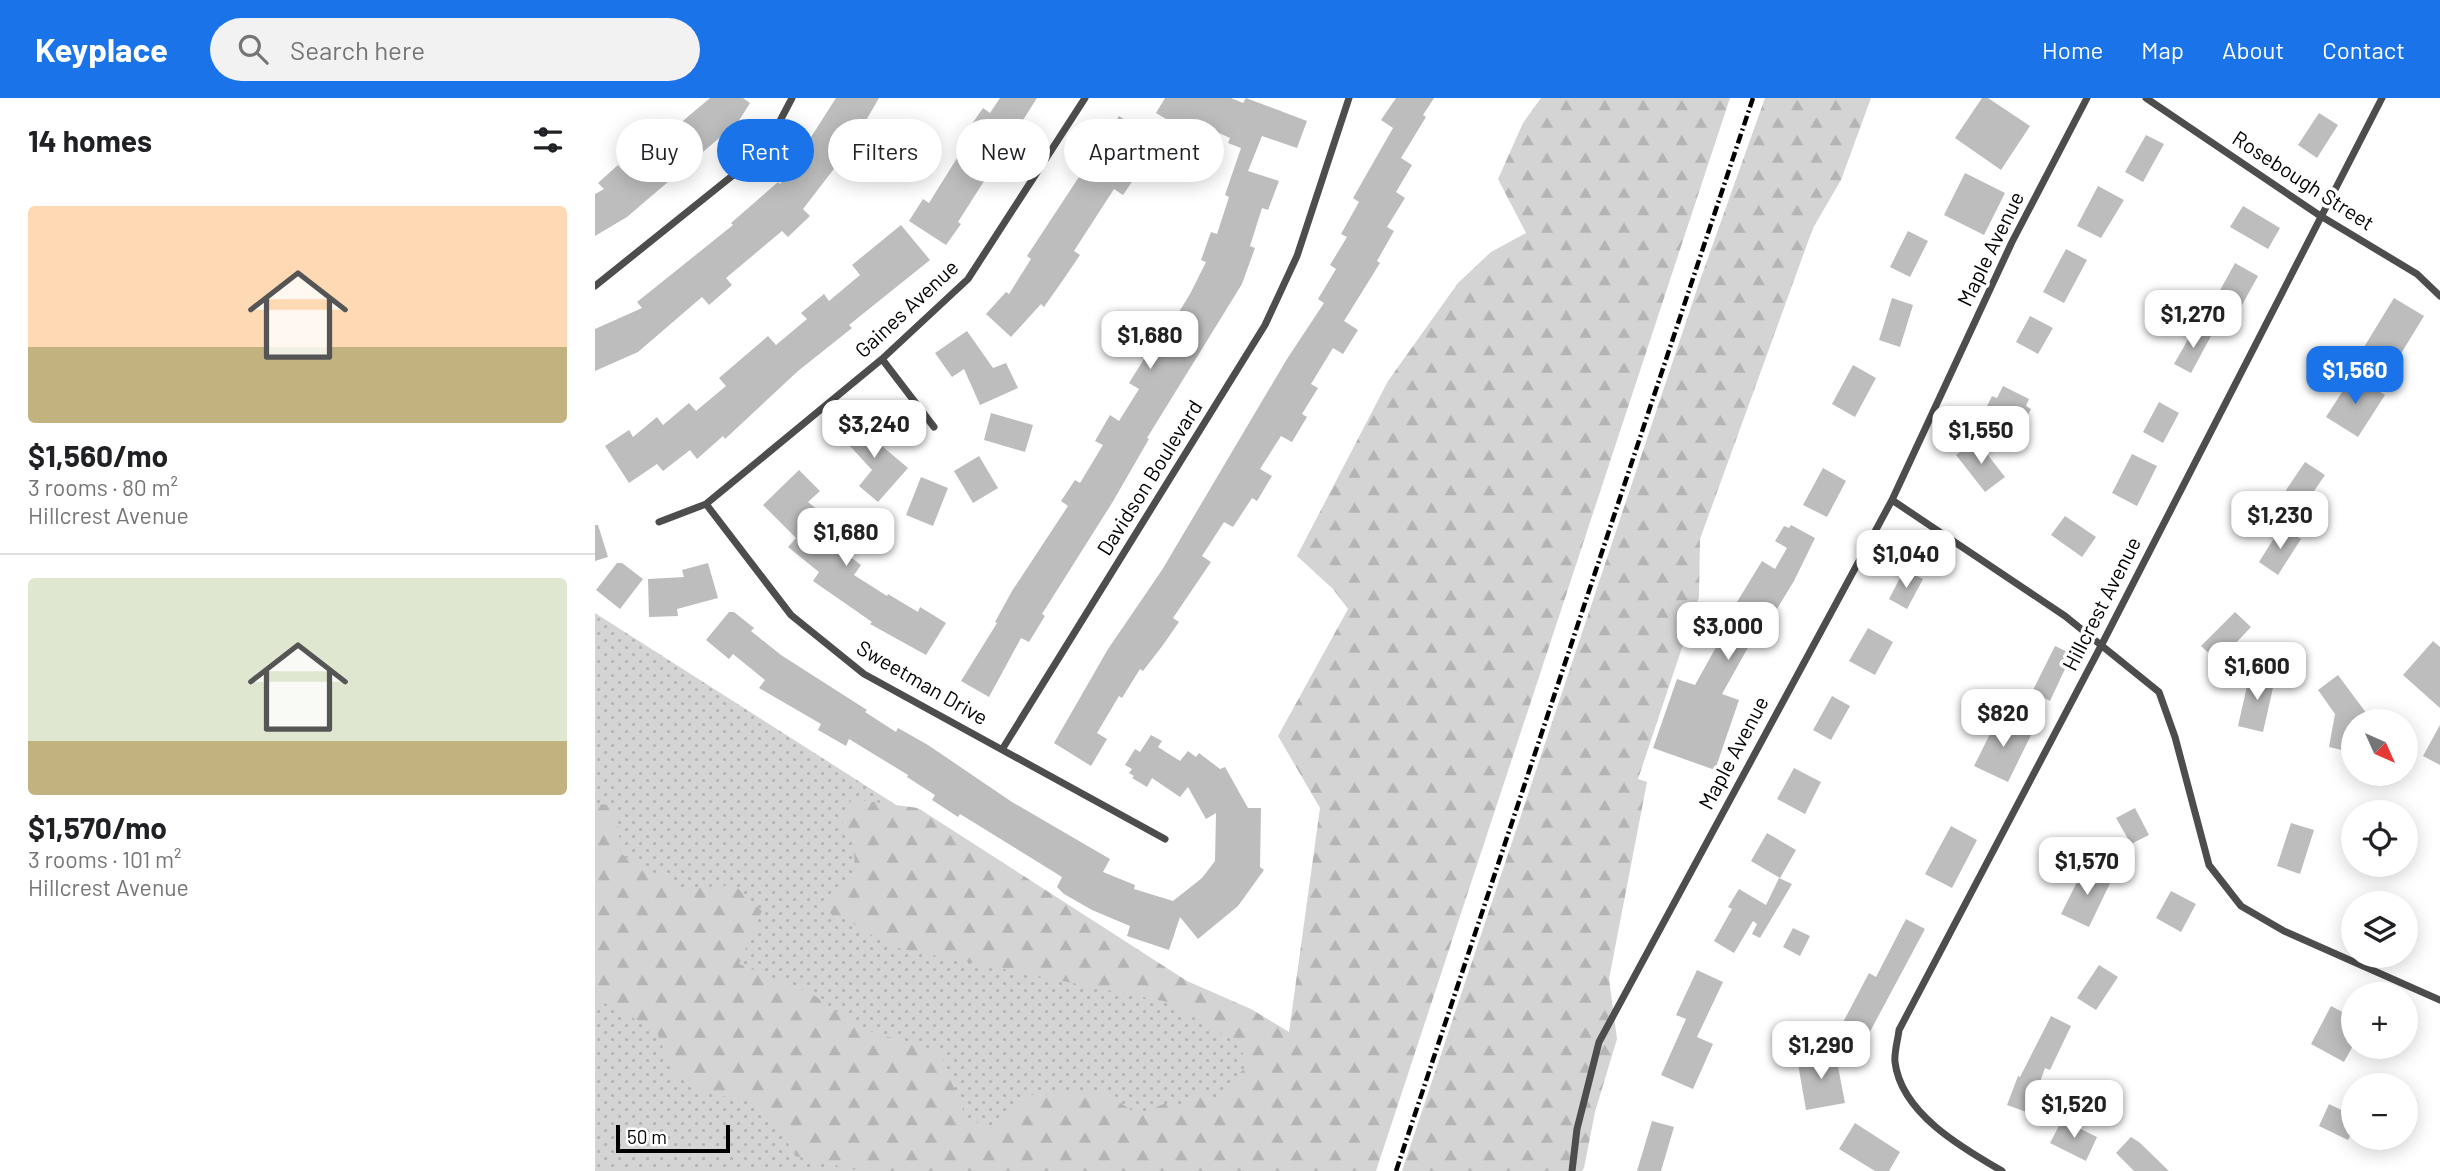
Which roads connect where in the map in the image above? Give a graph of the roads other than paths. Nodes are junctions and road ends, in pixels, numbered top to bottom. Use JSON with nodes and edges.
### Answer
{"nodes":[{"id":1,"x":792,"y":98,"type":"edge"},
{"id":2,"x":1085,"y":98,"type":"edge"},
{"id":3,"x":1349,"y":98,"type":"edge"},
{"id":4,"x":2087,"y":98,"type":"edge"},
{"id":5,"x":2146,"y":98,"type":"edge"},
{"id":6,"x":2382,"y":98,"type":"edge"},
{"id":7,"x":2319,"y":215,"type":"junction"},
{"id":8,"x":595,"y":286,"type":"edge"},
{"id":9,"x":2440,"y":296,"type":"edge"},
{"id":10,"x":882,"y":359,"type":"junction"},
{"id":11,"x":935,"y":427,"type":"dead end"},
{"id":12,"x":1892,"y":499,"type":"junction"},
{"id":13,"x":706,"y":504,"type":"junction"},
{"id":14,"x":659,"y":522,"type":"dead end"},
{"id":15,"x":2102,"y":644,"type":"junction"},
{"id":16,"x":1003,"y":748,"type":"junction"},
{"id":17,"x":1165,"y":839,"type":"dead end"},
{"id":18,"x":2440,"y":1000,"type":"edge"},
{"id":19,"x":1571,"y":1171,"type":"edge"},
{"id":20,"x":2002,"y":1171,"type":"edge"}],
"edges":[{"from":1,"to":8,"type":"street"},
{"from":2,"to":10,"type":"street","name":"Gaines Avenue"},
{"from":3,"to":16,"type":"street","name":"Davidson Boulevard"},
{"from":4,"to":12,"type":"street","name":"Maple Avenue"},
{"from":5,"to":7,"type":"street","name":"Rosebough Street"},
{"from":6,"to":7,"type":"street","name":"Hillcrest Avenue"},
{"from":7,"to":9,"type":"street","name":"Rosebough Street"},
{"from":7,"to":15,"type":"street","name":"Hillcrest Avenue"},
{"from":10,"to":11,"type":"street"},
{"from":10,"to":13,"type":"street","name":"Gaines Avenue"},
{"from":12,"to":15,"type":"street"},
{"from":12,"to":19,"type":"street","name":"Maple Avenue"},
{"from":13,"to":14,"type":"street","name":"Gaines Avenue"},
{"from":13,"to":16,"type":"street","name":"Sweetman Drive"},
{"from":15,"to":18,"type":"street"},
{"from":15,"to":20,"type":"street","name":"Hillcrest Avenue"},
{"from":16,"to":17,"type":"street","name":"Sweetman Drive"}]}
